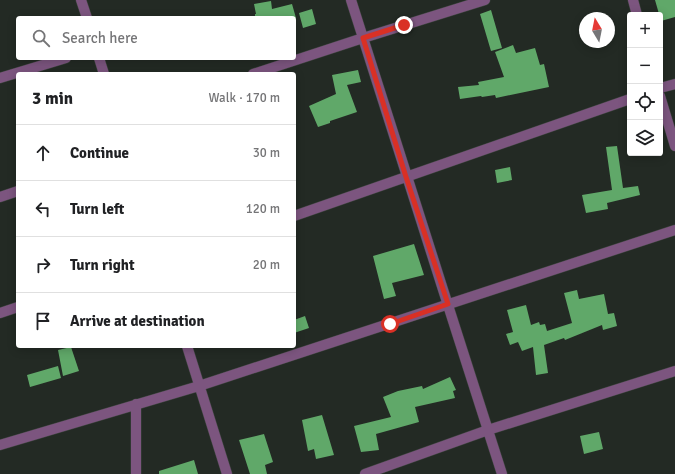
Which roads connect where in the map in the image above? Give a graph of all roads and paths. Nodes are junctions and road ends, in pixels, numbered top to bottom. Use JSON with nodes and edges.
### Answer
{"nodes":[{"id":1,"x":81,"y":0,"type":"edge"},
{"id":2,"x":351,"y":0,"type":"edge"},
{"id":3,"x":485,"y":0,"type":"edge"},
{"id":4,"x":633,"y":0,"type":"edge"},
{"id":5,"x":636,"y":12,"type":"edge"},
{"id":6,"x":86,"y":16,"type":"edge"},
{"id":7,"x":363,"y":38,"type":"junction"},
{"id":8,"x":59,"y":60,"type":"edge"},
{"id":9,"x":100,"y":60,"type":"edge"},
{"id":10,"x":20,"y":72,"type":"edge"},
{"id":11,"x":103,"y":72,"type":"edge"},
{"id":12,"x":260,"y":72,"type":"edge"},
{"id":13,"x":16,"y":73,"type":"edge"},
{"id":14,"x":0,"y":78,"type":"edge"},
{"id":15,"x":675,"y":84,"type":"edge"},
{"id":16,"x":663,"y":87,"type":"edge"},
{"id":17,"x":627,"y":100,"type":"edge"},
{"id":18,"x":663,"y":106,"type":"edge"},
{"id":19,"x":675,"y":146,"type":"edge"},
{"id":20,"x":406,"y":177,"type":"junction"},
{"id":21,"x":16,"y":192,"type":"edge"},
{"id":22,"x":0,"y":197,"type":"edge"},
{"id":23,"x":296,"y":215,"type":"edge"},
{"id":24,"x":675,"y":230,"type":"edge"},
{"id":25,"x":448,"y":304,"type":"junction"},
{"id":26,"x":16,"y":308,"type":"edge"},
{"id":27,"x":0,"y":313,"type":"edge"},
{"id":28,"x":188,"y":348,"type":"edge"},
{"id":29,"x":675,"y":371,"type":"edge"},
{"id":30,"x":199,"y":386,"type":"junction"},
{"id":31,"x":136,"y":404,"type":"junction"},
{"id":32,"x":488,"y":430,"type":"junction"},
{"id":33,"x":0,"y":445,"type":"edge"},
{"id":34,"x":136,"y":474,"type":"edge"},
{"id":35,"x":227,"y":474,"type":"edge"},
{"id":36,"x":365,"y":474,"type":"edge"},
{"id":37,"x":502,"y":474,"type":"edge"}],
"edges":[{"from":1,"to":6,"type":"street"},
{"from":2,"to":7,"type":"street"},
{"from":3,"to":7,"type":"street"},
{"from":4,"to":5,"type":"street"},
{"from":7,"to":12,"type":"street"},
{"from":7,"to":20,"type":"street"},
{"from":8,"to":10,"type":"street"},
{"from":9,"to":11,"type":"street"},
{"from":13,"to":14,"type":"street"},
{"from":15,"to":16,"type":"street"},
{"from":17,"to":20,"type":"street"},
{"from":18,"to":19,"type":"street"},
{"from":20,"to":23,"type":"street"},
{"from":20,"to":25,"type":"street"},
{"from":21,"to":22,"type":"street"},
{"from":24,"to":25,"type":"street"},
{"from":25,"to":30,"type":"street"},
{"from":25,"to":32,"type":"street"},
{"from":26,"to":27,"type":"street"},
{"from":28,"to":30,"type":"street"},
{"from":29,"to":32,"type":"street"},
{"from":30,"to":31,"type":"street"},
{"from":30,"to":35,"type":"street"},
{"from":31,"to":33,"type":"street"},
{"from":31,"to":34,"type":"street"},
{"from":32,"to":36,"type":"street"},
{"from":32,"to":37,"type":"street"}]}
